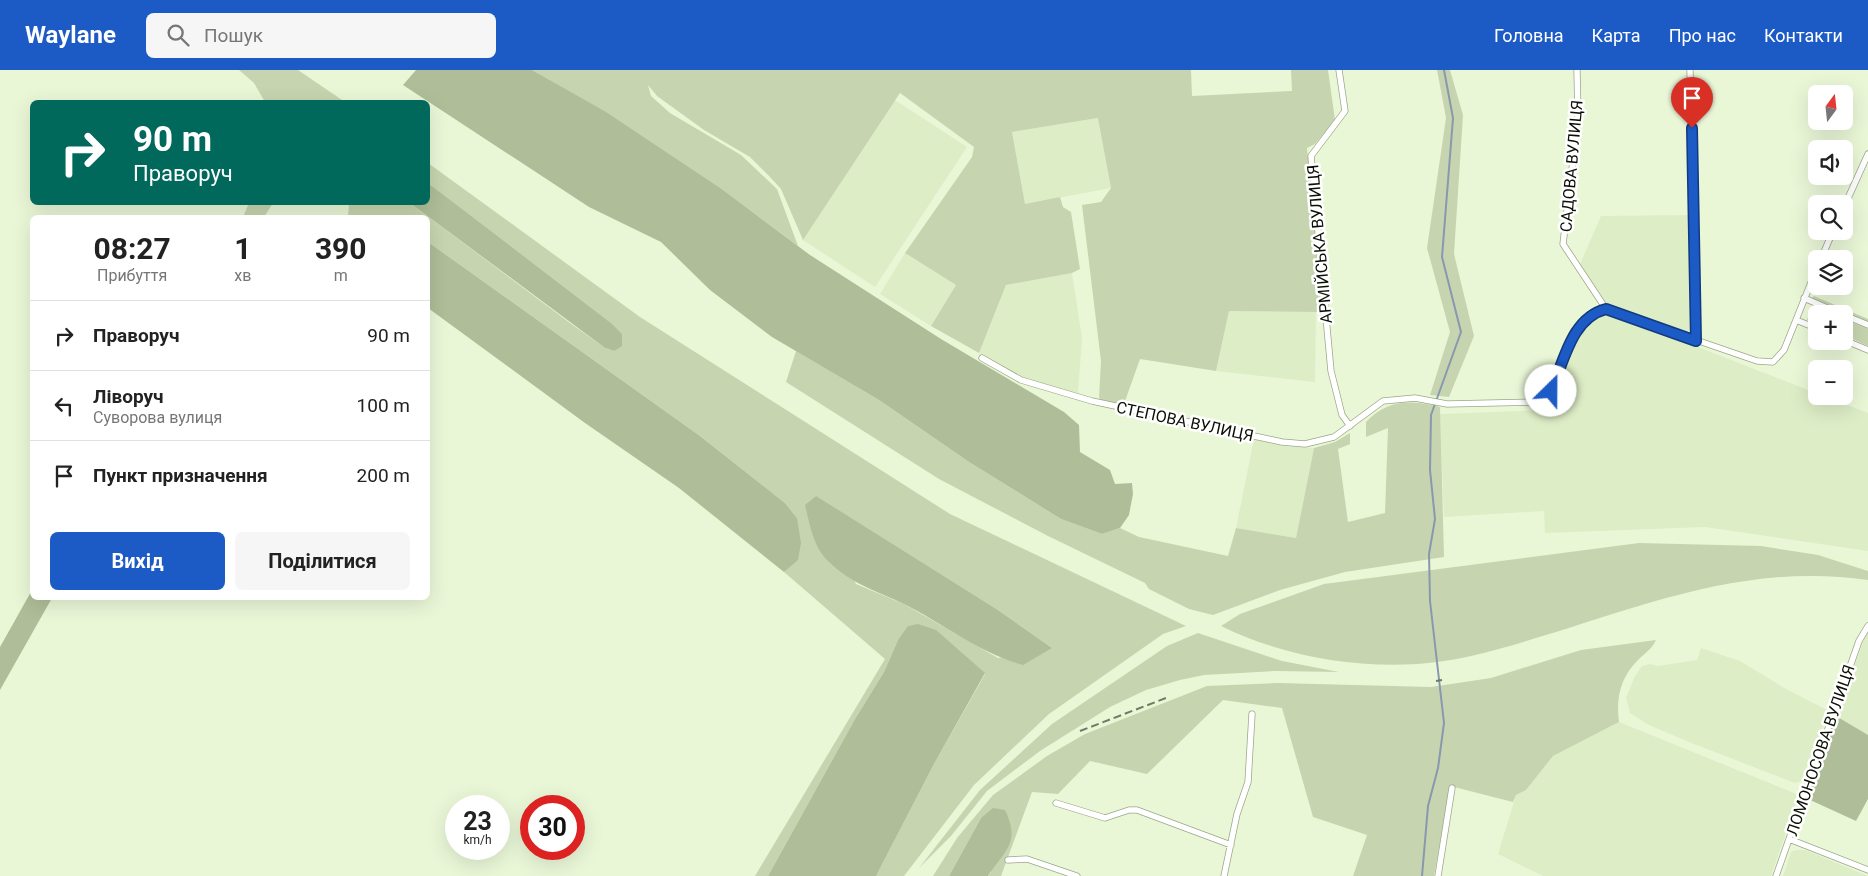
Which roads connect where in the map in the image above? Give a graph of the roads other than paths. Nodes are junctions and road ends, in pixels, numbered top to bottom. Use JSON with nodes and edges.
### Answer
{"nodes":[{"id":1,"x":1339,"y":70,"type":"edge"},
{"id":2,"x":1577,"y":70,"type":"edge"},
{"id":3,"x":1690,"y":70,"type":"edge"},
{"id":4,"x":1868,"y":154,"type":"edge"},
{"id":5,"x":1862,"y":168,"type":"junction"},
{"id":6,"x":1868,"y":171,"type":"edge"},
{"id":7,"x":1850,"y":195,"type":"edge"},
{"id":8,"x":1808,"y":289,"type":"edge"},
{"id":9,"x":1804,"y":298,"type":"junction"},
{"id":10,"x":1821,"y":305,"type":"edge"},
{"id":11,"x":1606,"y":309,"type":"junction"},
{"id":12,"x":1853,"y":319,"type":"edge"},
{"id":13,"x":1796,"y":320,"type":"junction"},
{"id":14,"x":1808,"y":325,"type":"edge"},
{"id":15,"x":1868,"y":325,"type":"edge"},
{"id":16,"x":1696,"y":341,"type":"junction"},
{"id":17,"x":1853,"y":344,"type":"edge"},
{"id":18,"x":1868,"y":350,"type":"edge"},
{"id":19,"x":982,"y":358,"type":"dead end"},
{"id":20,"x":1350,"y":426,"type":"junction"},
{"id":21,"x":1868,"y":626,"type":"edge"},
{"id":22,"x":1252,"y":714,"type":"dead end"},
{"id":23,"x":1452,"y":788,"type":"dead end"},
{"id":24,"x":1056,"y":803,"type":"dead end"},
{"id":25,"x":1789,"y":839,"type":"junction"},
{"id":26,"x":1231,"y":845,"type":"junction"},
{"id":27,"x":1008,"y":860,"type":"dead end"},
{"id":28,"x":1868,"y":870,"type":"edge"},
{"id":29,"x":1077,"y":876,"type":"edge"},
{"id":30,"x":1224,"y":876,"type":"edge"},
{"id":31,"x":1438,"y":876,"type":"edge"},
{"id":32,"x":1776,"y":876,"type":"edge"}],
"edges":[{"from":1,"to":20,"type":"street","name":"АРМІЙСЬКА ВУЛИЦЯ"},
{"from":2,"to":11,"type":"street","name":"САДОВА ВУЛИЦЯ"},
{"from":3,"to":16,"type":"street"},
{"from":4,"to":5,"type":"street"},
{"from":5,"to":6,"type":"street"},
{"from":5,"to":7,"type":"street"},
{"from":8,"to":9,"type":"street"},
{"from":9,"to":10,"type":"street"},
{"from":9,"to":13,"type":"street"},
{"from":11,"to":16,"type":"street"},
{"from":11,"to":20,"type":"street","name":"СТЕПОВА ВУЛИЦЯ"},
{"from":12,"to":15,"type":"street"},
{"from":13,"to":14,"type":"street"},
{"from":13,"to":16,"type":"street"},
{"from":17,"to":18,"type":"street"},
{"from":19,"to":20,"type":"street","name":"СТЕПОВА ВУЛИЦЯ"},
{"from":21,"to":25,"type":"street","name":"ЛОМОНОСОВА ВУЛИЦЯ"},
{"from":22,"to":26,"type":"street"},
{"from":23,"to":31,"type":"street"},
{"from":24,"to":26,"type":"street"},
{"from":25,"to":28,"type":"street"},
{"from":25,"to":32,"type":"street","name":"ЛОМОНОСОВА ВУЛИЦЯ"},
{"from":26,"to":30,"type":"street"},
{"from":27,"to":29,"type":"street"}]}
